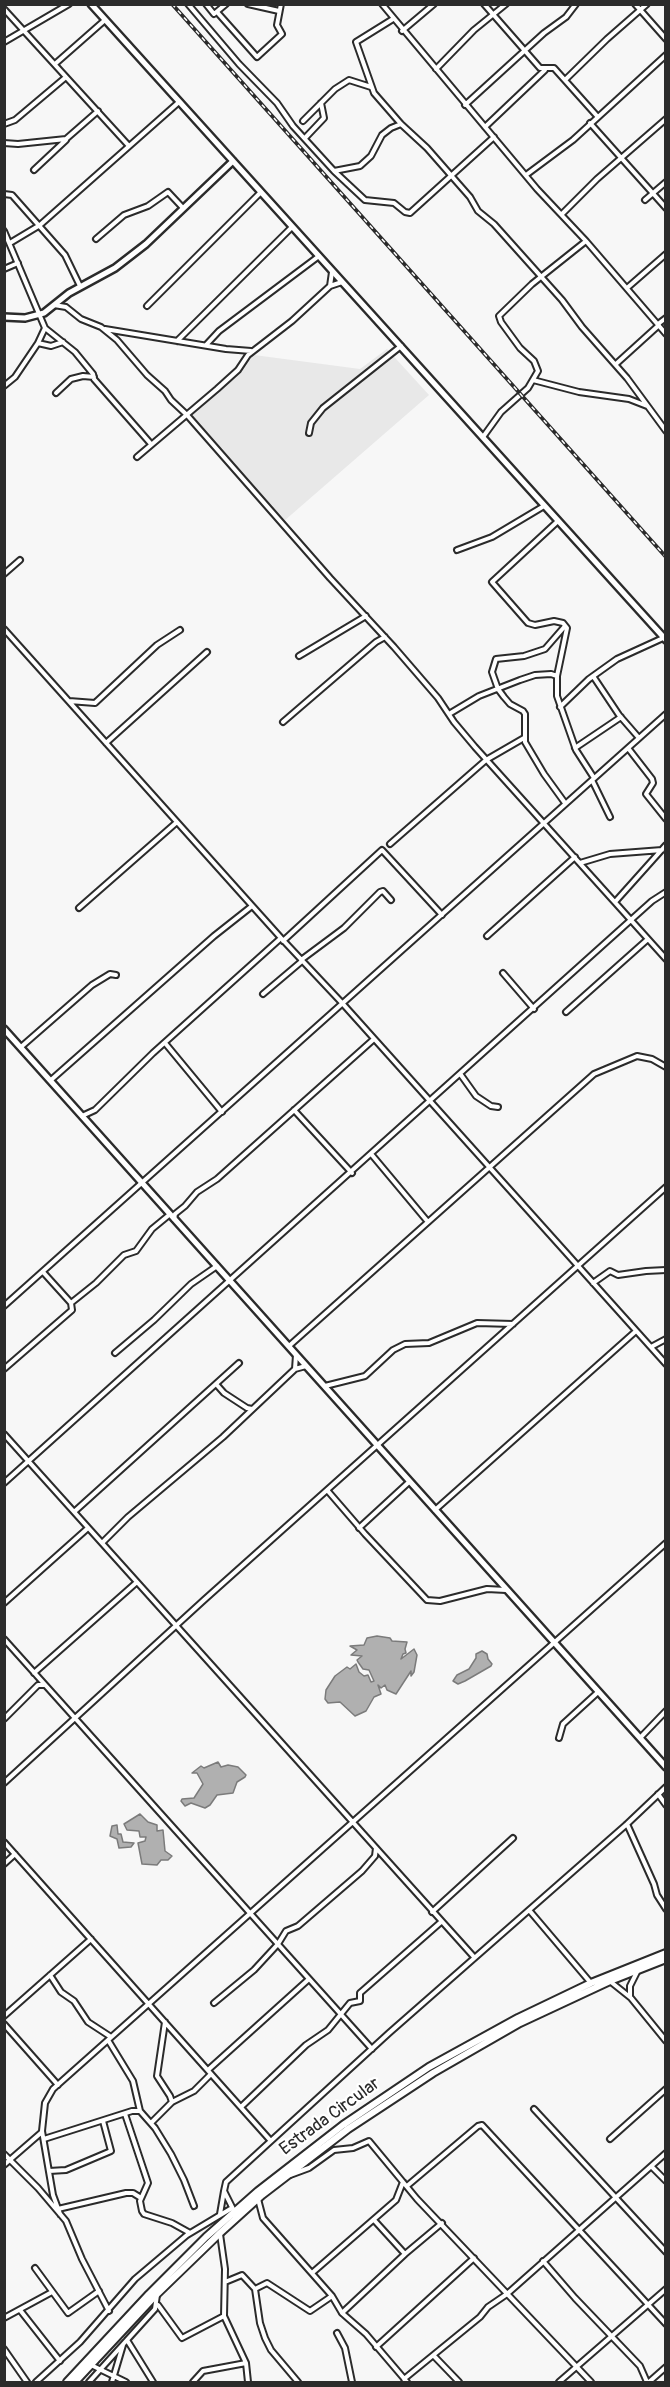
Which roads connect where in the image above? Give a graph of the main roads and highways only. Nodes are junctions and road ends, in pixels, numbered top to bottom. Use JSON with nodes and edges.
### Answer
{"nodes":[{"id":1,"x":666,"y":1953,"type":"edge"},
{"id":2,"x":666,"y":1959,"type":"edge"},
{"id":3,"x":67,"y":2382,"type":"edge"},
{"id":4,"x":75,"y":2382,"type":"edge"}],
"edges":[{"from":1,"to":3,"type":"main road","name":"Estrada Circular"},
{"from":2,"to":4,"type":"main road","name":"Estrada Circular"}]}
